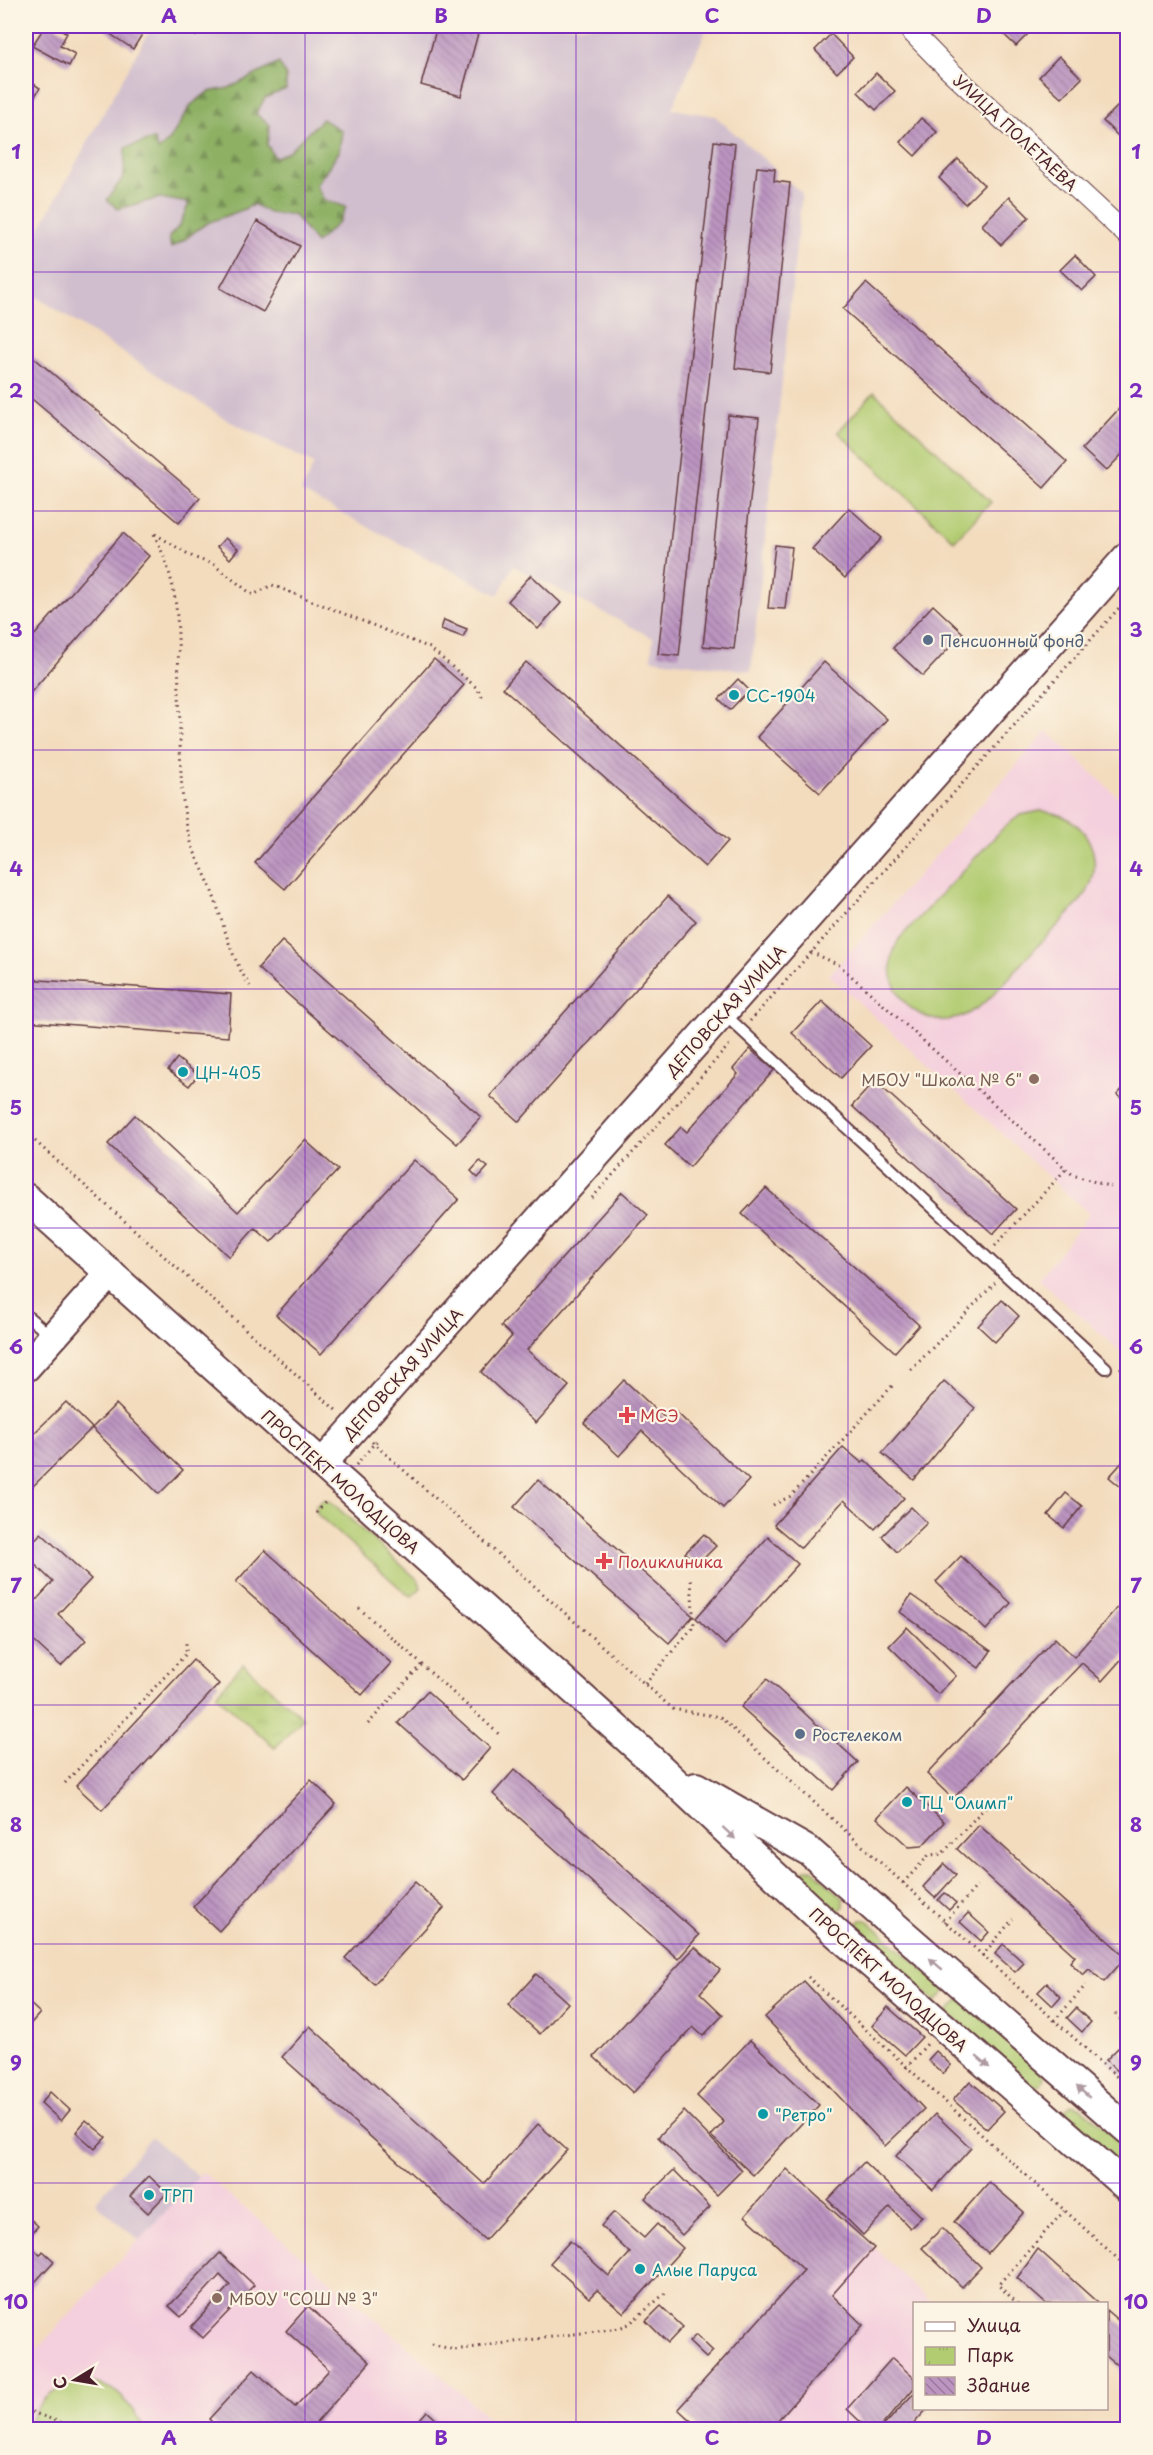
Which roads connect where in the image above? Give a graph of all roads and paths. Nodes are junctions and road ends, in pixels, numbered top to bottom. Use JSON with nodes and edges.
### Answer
{"nodes":[{"id":1,"x":906,"y":26,"type":"edge"},
{"id":2,"x":1128,"y":236,"type":"edge"},
{"id":3,"x":1128,"y":556,"type":"edge"},
{"id":4,"x":1128,"y":598,"type":"edge"},
{"id":5,"x":483,"y":698,"type":"dead end"},
{"id":6,"x":800,"y":946,"type":"junction"},
{"id":7,"x":250,"y":986,"type":"dead end"},
{"id":8,"x":732,"y":1021,"type":"junction"},
{"id":9,"x":26,"y":1134,"type":"edge"},
{"id":10,"x":1066,"y":1169,"type":"junction"},
{"id":11,"x":1111,"y":1187,"type":"dead end"},
{"id":12,"x":26,"y":1198,"type":"edge"},
{"id":13,"x":584,"y":1207,"type":"dead end"},
{"id":14,"x":985,"y":1256,"type":"junction"},
{"id":15,"x":1004,"y":1273,"type":"junction"},
{"id":16,"x":110,"y":1274,"type":"junction"},
{"id":17,"x":26,"y":1315,"type":"edge"},
{"id":18,"x":52,"y":1338,"type":"junction"},
{"id":19,"x":26,"y":1367,"type":"edge"},
{"id":20,"x":1106,"y":1368,"type":"dead end"},
{"id":21,"x":911,"y":1370,"type":"dead end"},
{"id":22,"x":893,"y":1386,"type":"dead end"},
{"id":23,"x":382,"y":1434,"type":"dead end"},
{"id":24,"x":364,"y":1435,"type":"junction"},
{"id":25,"x":332,"y":1473,"type":"junction"},
{"id":26,"x":773,"y":1505,"type":"dead end"},
{"id":27,"x":316,"y":1513,"type":"dead end"},
{"id":28,"x":691,"y":1580,"type":"dead end"},
{"id":29,"x":359,"y":1608,"type":"dead end"},
{"id":30,"x":186,"y":1641,"type":"dead end"},
{"id":31,"x":422,"y":1664,"type":"junction"},
{"id":32,"x":645,"y":1684,"type":"junction"},
{"id":33,"x":368,"y":1724,"type":"dead end"},
{"id":34,"x":501,"y":1736,"type":"dead end"},
{"id":35,"x":656,"y":1764,"type":"junction"},
{"id":36,"x":65,"y":1783,"type":"dead end"},
{"id":37,"x":989,"y":1803,"type":"dead end"},
{"id":38,"x":903,"y":1883,"type":"junction"},
{"id":39,"x":977,"y":1886,"type":"dead end"},
{"id":40,"x":1013,"y":1919,"type":"dead end"},
{"id":41,"x":945,"y":1922,"type":"junction"},
{"id":42,"x":982,"y":1956,"type":"junction"},
{"id":43,"x":808,"y":1977,"type":"dead end"},
{"id":44,"x":1086,"y":1985,"type":"dead end"},
{"id":45,"x":1115,"y":2014,"type":"dead end"},
{"id":46,"x":1054,"y":2021,"type":"junction"},
{"id":47,"x":1128,"y":2026,"type":"edge"},
{"id":48,"x":925,"y":2035,"type":"dead end"},
{"id":49,"x":906,"y":2068,"type":"junction"},
{"id":50,"x":1128,"y":2087,"type":"edge"},
{"id":51,"x":1128,"y":2130,"type":"edge"},
{"id":52,"x":1128,"y":2188,"type":"edge"},
{"id":53,"x":1064,"y":2211,"type":"junction"},
{"id":54,"x":1128,"y":2268,"type":"edge"},
{"id":55,"x":668,"y":2291,"type":"dead end"},
{"id":56,"x":1016,"y":2302,"type":"edge"},
{"id":57,"x":432,"y":2344,"type":"dead end"},
{"id":58,"x":26,"y":2410,"type":"edge"},
{"id":59,"x":82,"y":2430,"type":"edge"}],
"edges":[{"from":1,"to":2,"type":"street","name":"УЛИЦА ПОЛЕТАЕВА"},
{"from":3,"to":6,"type":"main road","name":"ДЕПОВСКАЯ УЛИЦА"},
{"from":4,"to":6,"type":"path"},
{"from":5,"to":7,"type":"path"},
{"from":6,"to":8,"type":"main road","name":"ДЕПОВСКАЯ УЛИЦА"},
{"from":6,"to":8,"type":"path"},
{"from":6,"to":10,"type":"path"},
{"from":8,"to":13,"type":"path"},
{"from":8,"to":14,"type":"lane"},
{"from":8,"to":24,"type":"main road","name":"ДЕПОВСКАЯ УЛИЦА"},
{"from":9,"to":24,"type":"path"},
{"from":10,"to":11,"type":"path"},
{"from":10,"to":14,"type":"path"},
{"from":12,"to":16,"type":"main road","name":"ПРОСПЕКТ МОЛОДЦОВА"},
{"from":14,"to":15,"type":"lane"},
{"from":15,"to":20,"type":"lane"},
{"from":15,"to":21,"type":"path"},
{"from":16,"to":18,"type":"main road"},
{"from":16,"to":25,"type":"main road","name":"ПРОСПЕКТ МОЛОДЦОВА"},
{"from":17,"to":18,"type":"lane"},
{"from":18,"to":19,"type":"main road"},
{"from":22,"to":26,"type":"path"},
{"from":23,"to":24,"type":"path"},
{"from":24,"to":25,"type":"main road","name":"ДЕПОВСКАЯ УЛИЦА"},
{"from":24,"to":25,"type":"path"},
{"from":24,"to":32,"type":"path"},
{"from":25,"to":27,"type":"path"},
{"from":25,"to":35,"type":"main road","name":"ПРОСПЕКТ МОЛОДЦОВА"},
{"from":28,"to":32,"type":"path"},
{"from":29,"to":31,"type":"path"},
{"from":30,"to":36,"type":"path"},
{"from":31,"to":33,"type":"path"},
{"from":31,"to":34,"type":"path"},
{"from":32,"to":38,"type":"path"},
{"from":51,"to":35,"type":"main road","name":"ПРОСПЕКТ МОЛОДЦОВА","one_way":true},
{"from":35,"to":52,"type":"main road","name":"ПРОСПЕКТ МОЛОДЦОВА","one_way":true},
{"from":37,"to":38,"type":"path"},
{"from":38,"to":41,"type":"path"},
{"from":39,"to":41,"type":"path"},
{"from":40,"to":42,"type":"path"},
{"from":41,"to":42,"type":"path"},
{"from":42,"to":46,"type":"path"},
{"from":43,"to":49,"type":"path"},
{"from":44,"to":46,"type":"path"},
{"from":45,"to":47,"type":"path"},
{"from":46,"to":50,"type":"path"},
{"from":48,"to":49,"type":"path"},
{"from":49,"to":53,"type":"path"},
{"from":53,"to":54,"type":"path"},
{"from":53,"to":56,"type":"path"},
{"from":55,"to":57,"type":"path"},
{"from":58,"to":59,"type":"path"}]}
